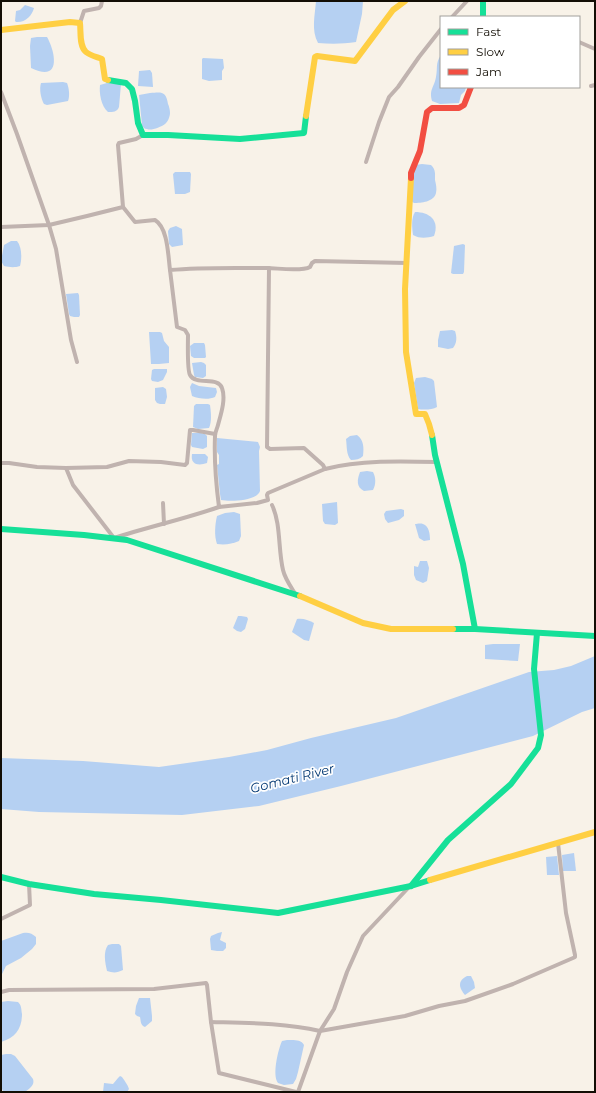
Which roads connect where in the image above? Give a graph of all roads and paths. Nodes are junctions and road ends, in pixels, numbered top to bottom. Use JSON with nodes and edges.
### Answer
{"nodes":[{"id":1,"x":102,"y":1,"type":"edge"},
{"id":2,"x":405,"y":1,"type":"edge"},
{"id":3,"x":467,"y":1,"type":"edge"},
{"id":4,"x":483,"y":1,"type":"edge"},
{"id":5,"x":453,"y":16,"type":"edge"},
{"id":6,"x":483,"y":16,"type":"edge"},
{"id":7,"x":80,"y":23,"type":"junction"},
{"id":8,"x":1,"y":30,"type":"edge"},
{"id":9,"x":440,"y":30,"type":"edge"},
{"id":10,"x":580,"y":42,"type":"edge"},
{"id":11,"x":595,"y":49,"type":"edge"},
{"id":12,"x":471,"y":88,"type":"edge"},
{"id":13,"x":1,"y":92,"type":"edge"},
{"id":14,"x":143,"y":135,"type":"junction"},
{"id":15,"x":366,"y":162,"type":"dead end"},
{"id":16,"x":123,"y":207,"type":"junction"},
{"id":17,"x":49,"y":225,"type":"junction"},
{"id":18,"x":1,"y":227,"type":"edge"},
{"id":19,"x":407,"y":262,"type":"junction"},
{"id":20,"x":269,"y":268,"type":"junction"},
{"id":21,"x":170,"y":270,"type":"junction"},
{"id":22,"x":77,"y":362,"type":"dead end"},
{"id":23,"x":215,"y":434,"type":"junction"},
{"id":24,"x":437,"y":462,"type":"junction"},
{"id":25,"x":1,"y":463,"type":"edge"},
{"id":26,"x":66,"y":468,"type":"junction"},
{"id":27,"x":325,"y":469,"type":"junction"},
{"id":28,"x":163,"y":503,"type":"dead end"},
{"id":29,"x":272,"y":505,"type":"dead end"},
{"id":30,"x":218,"y":507,"type":"junction"},
{"id":31,"x":164,"y":524,"type":"junction"},
{"id":32,"x":1,"y":529,"type":"edge"},
{"id":33,"x":114,"y":538,"type":"junction"},
{"id":34,"x":296,"y":595,"type":"junction"},
{"id":35,"x":475,"y":630,"type":"junction"},
{"id":36,"x":537,"y":633,"type":"junction"},
{"id":37,"x":595,"y":636,"type":"edge"},
{"id":38,"x":595,"y":832,"type":"edge"},
{"id":39,"x":558,"y":843,"type":"junction"},
{"id":40,"x":1,"y":878,"type":"edge"},
{"id":41,"x":28,"y":884,"type":"junction"},
{"id":42,"x":411,"y":886,"type":"junction"},
{"id":43,"x":1,"y":919,"type":"edge"},
{"id":44,"x":1,"y":992,"type":"edge"},
{"id":45,"x":211,"y":1022,"type":"junction"},
{"id":46,"x":320,"y":1031,"type":"junction"},
{"id":47,"x":297,"y":1092,"type":"edge"}],
"edges":[{"from":1,"to":7,"type":"street"},
{"from":2,"to":14,"type":"street"},
{"from":3,"to":5,"type":"street"},
{"from":4,"to":6,"type":"street"},
{"from":7,"to":8,"type":"street"},
{"from":7,"to":14,"type":"street"},
{"from":9,"to":15,"type":"street"},
{"from":10,"to":11,"type":"street"},
{"from":12,"to":19,"type":"street"},
{"from":13,"to":17,"type":"street"},
{"from":14,"to":16,"type":"street"},
{"from":16,"to":17,"type":"street"},
{"from":16,"to":21,"type":"street"},
{"from":17,"to":18,"type":"street"},
{"from":17,"to":22,"type":"street"},
{"from":19,"to":20,"type":"street"},
{"from":19,"to":24,"type":"street"},
{"from":20,"to":21,"type":"street"},
{"from":20,"to":27,"type":"street"},
{"from":21,"to":23,"type":"street"},
{"from":23,"to":26,"type":"street"},
{"from":23,"to":30,"type":"street"},
{"from":24,"to":27,"type":"street"},
{"from":24,"to":35,"type":"street"},
{"from":25,"to":26,"type":"street"},
{"from":26,"to":33,"type":"street"},
{"from":27,"to":30,"type":"street"},
{"from":28,"to":31,"type":"street"},
{"from":29,"to":34,"type":"street"},
{"from":30,"to":31,"type":"street"},
{"from":31,"to":33,"type":"street"},
{"from":32,"to":33,"type":"street"},
{"from":33,"to":34,"type":"street"},
{"from":34,"to":35,"type":"street"},
{"from":35,"to":36,"type":"street"},
{"from":36,"to":37,"type":"street"},
{"from":36,"to":42,"type":"street"},
{"from":38,"to":39,"type":"street"},
{"from":39,"to":42,"type":"street"},
{"from":39,"to":46,"type":"street"},
{"from":40,"to":41,"type":"street"},
{"from":41,"to":42,"type":"street"},
{"from":41,"to":43,"type":"street"},
{"from":42,"to":46,"type":"street"},
{"from":44,"to":45,"type":"street"},
{"from":45,"to":46,"type":"street"},
{"from":45,"to":47,"type":"street"},
{"from":46,"to":47,"type":"street"}]}
